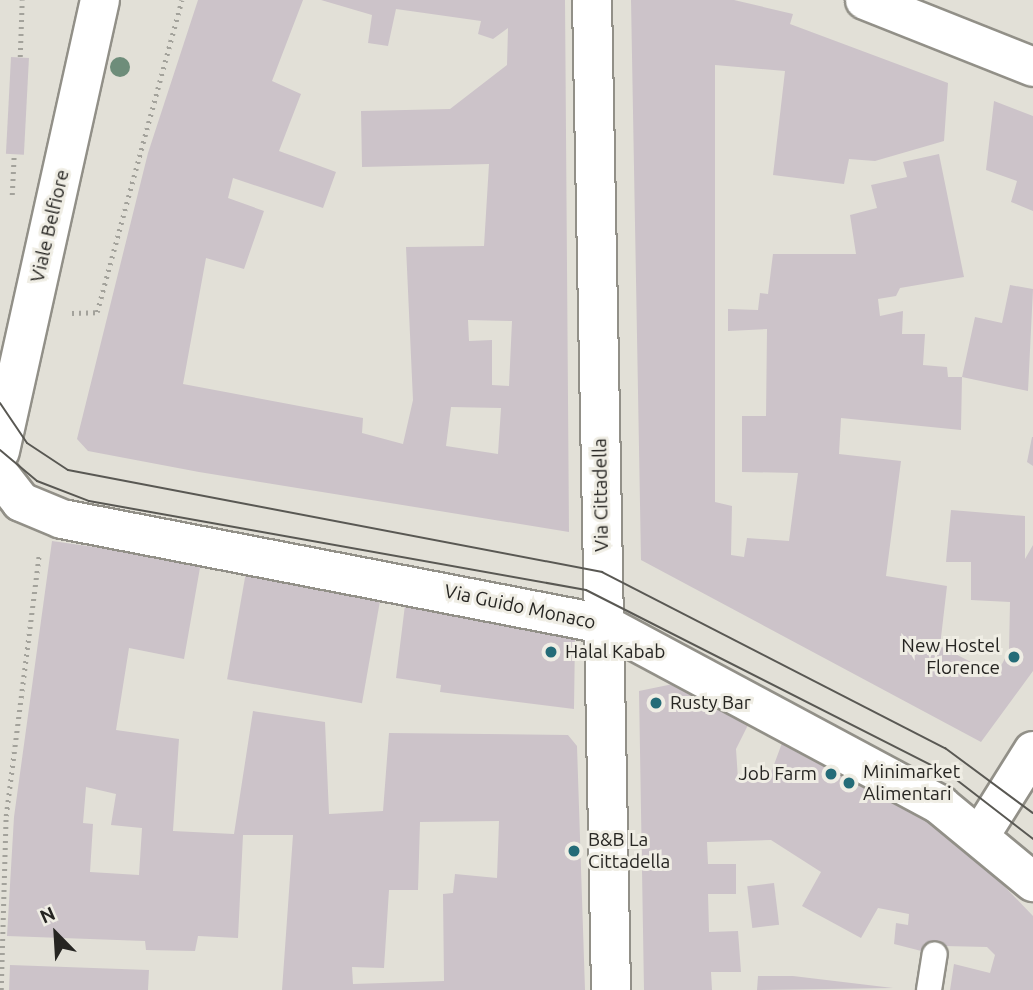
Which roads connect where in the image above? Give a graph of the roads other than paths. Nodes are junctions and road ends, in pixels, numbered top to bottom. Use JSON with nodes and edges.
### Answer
{"nodes":[{"id":1,"x":100,"y":0,"type":"edge"},
{"id":2,"x":592,"y":0,"type":"edge"},
{"id":3,"x":865,"y":0,"type":"edge"},
{"id":4,"x":1033,"y":67,"type":"edge"},
{"id":5,"x":0,"y":451,"type":"edge"},
{"id":6,"x":0,"y":475,"type":"edge"},
{"id":7,"x":603,"y":624,"type":"junction"},
{"id":8,"x":1033,"y":751,"type":"edge"},
{"id":9,"x":975,"y":844,"type":"junction"},
{"id":10,"x":1033,"y":883,"type":"edge"},
{"id":11,"x":935,"y":954,"type":"dead end"},
{"id":12,"x":611,"y":990,"type":"edge"},
{"id":13,"x":929,"y":990,"type":"edge"}],
"edges":[{"from":1,"to":5,"type":"street","name":"Viale Belfiore"},
{"from":2,"to":7,"type":"street","name":"Via Cittadella"},
{"from":3,"to":4,"type":"street"},
{"from":6,"to":7,"type":"street","name":"Via Guido Monaco"},
{"from":7,"to":9,"type":"street","name":"Via Guido Monaco"},
{"from":7,"to":12,"type":"street","name":"Via Cittadella"},
{"from":8,"to":9,"type":"street"},
{"from":9,"to":10,"type":"street","name":"Via Guido Monaco"},
{"from":11,"to":13,"type":"lane"}]}
